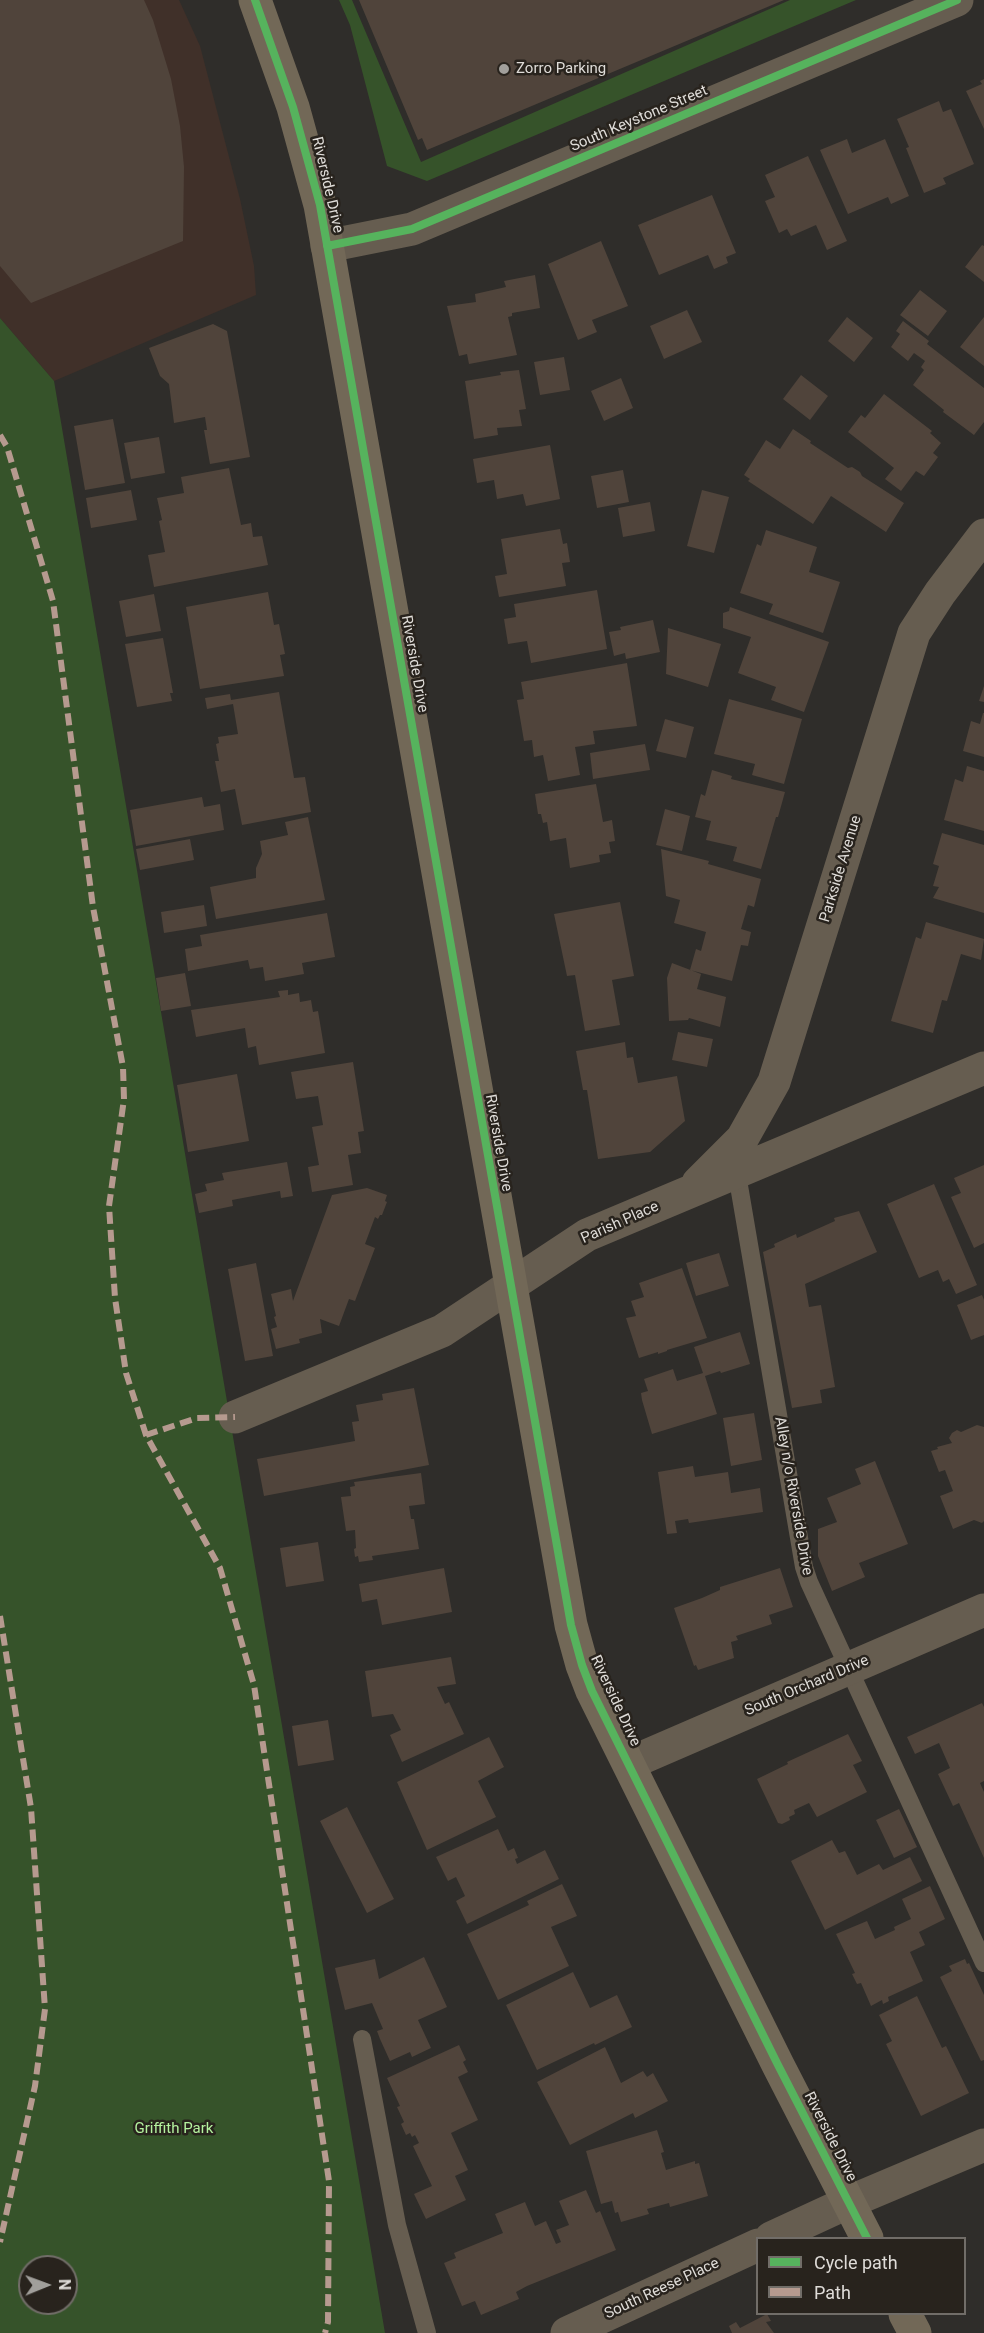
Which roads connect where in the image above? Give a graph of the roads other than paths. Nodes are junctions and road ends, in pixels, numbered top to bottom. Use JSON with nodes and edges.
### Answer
{"nodes":[{"id":1,"x":255,"y":0,"type":"edge"},
{"id":2,"x":957,"y":0,"type":"edge"},
{"id":3,"x":327,"y":246,"type":"junction"},
{"id":4,"x":984,"y":535,"type":"edge"},
{"id":5,"x":984,"y":1068,"type":"edge"},
{"id":6,"x":736,"y":1174,"type":"junction"},
{"id":7,"x":686,"y":1195,"type":"junction"},
{"id":8,"x":510,"y":1286,"type":"junction"},
{"id":9,"x":236,"y":1417,"type":"dead end"},
{"id":10,"x":984,"y":1610,"type":"edge"},
{"id":11,"x":848,"y":1667,"type":"junction"},
{"id":12,"x":630,"y":1763,"type":"junction"},
{"id":13,"x":984,"y":1963,"type":"edge"},
{"id":14,"x":362,"y":2039,"type":"dead end"},
{"id":15,"x":984,"y":2145,"type":"edge"},
{"id":16,"x":849,"y":2202,"type":"junction"},
{"id":17,"x":773,"y":2237,"type":"edge"},
{"id":18,"x":866,"y":2237,"type":"edge"},
{"id":19,"x":756,"y":2246,"type":"edge"},
{"id":20,"x":906,"y":2315,"type":"edge"},
{"id":21,"x":608,"y":2325,"type":"edge"},
{"id":22,"x":427,"y":2333,"type":"edge"},
{"id":23,"x":567,"y":2333,"type":"edge"},
{"id":24,"x":915,"y":2333,"type":"edge"}],
"edges":[{"from":1,"to":3,"type":"main road","name":"Riverside Drive"},
{"from":2,"to":3,"type":"street","name":"South Keystone Street"},
{"from":3,"to":8,"type":"main road","name":"Riverside Drive"},
{"from":4,"to":7,"type":"street","name":"Parkside Avenue"},
{"from":5,"to":6,"type":"street","name":"Parish Place"},
{"from":6,"to":7,"type":"street","name":"Parish Place"},
{"from":6,"to":11,"type":"lane","name":"Alley n/o Riverside Drive"},
{"from":7,"to":8,"type":"street","name":"Parish Place"},
{"from":8,"to":9,"type":"street","name":"Parish Place"},
{"from":8,"to":12,"type":"main road","name":"Riverside Drive"},
{"from":10,"to":11,"type":"street","name":"South Orchard Drive"},
{"from":11,"to":12,"type":"street","name":"South Orchard Drive"},
{"from":11,"to":13,"type":"lane","name":"Alley n/o Riverside Drive"},
{"from":12,"to":16,"type":"main road","name":"Riverside Drive"},
{"from":14,"to":22,"type":"lane"},
{"from":15,"to":16,"type":"street"},
{"from":16,"to":17,"type":"street"},
{"from":16,"to":18,"type":"main road","name":"Riverside Drive"},
{"from":19,"to":21,"type":"street","name":"South Reese Place"},
{"from":20,"to":24,"type":"main road"},
{"from":21,"to":23,"type":"street","name":"South Reese Place"}]}
